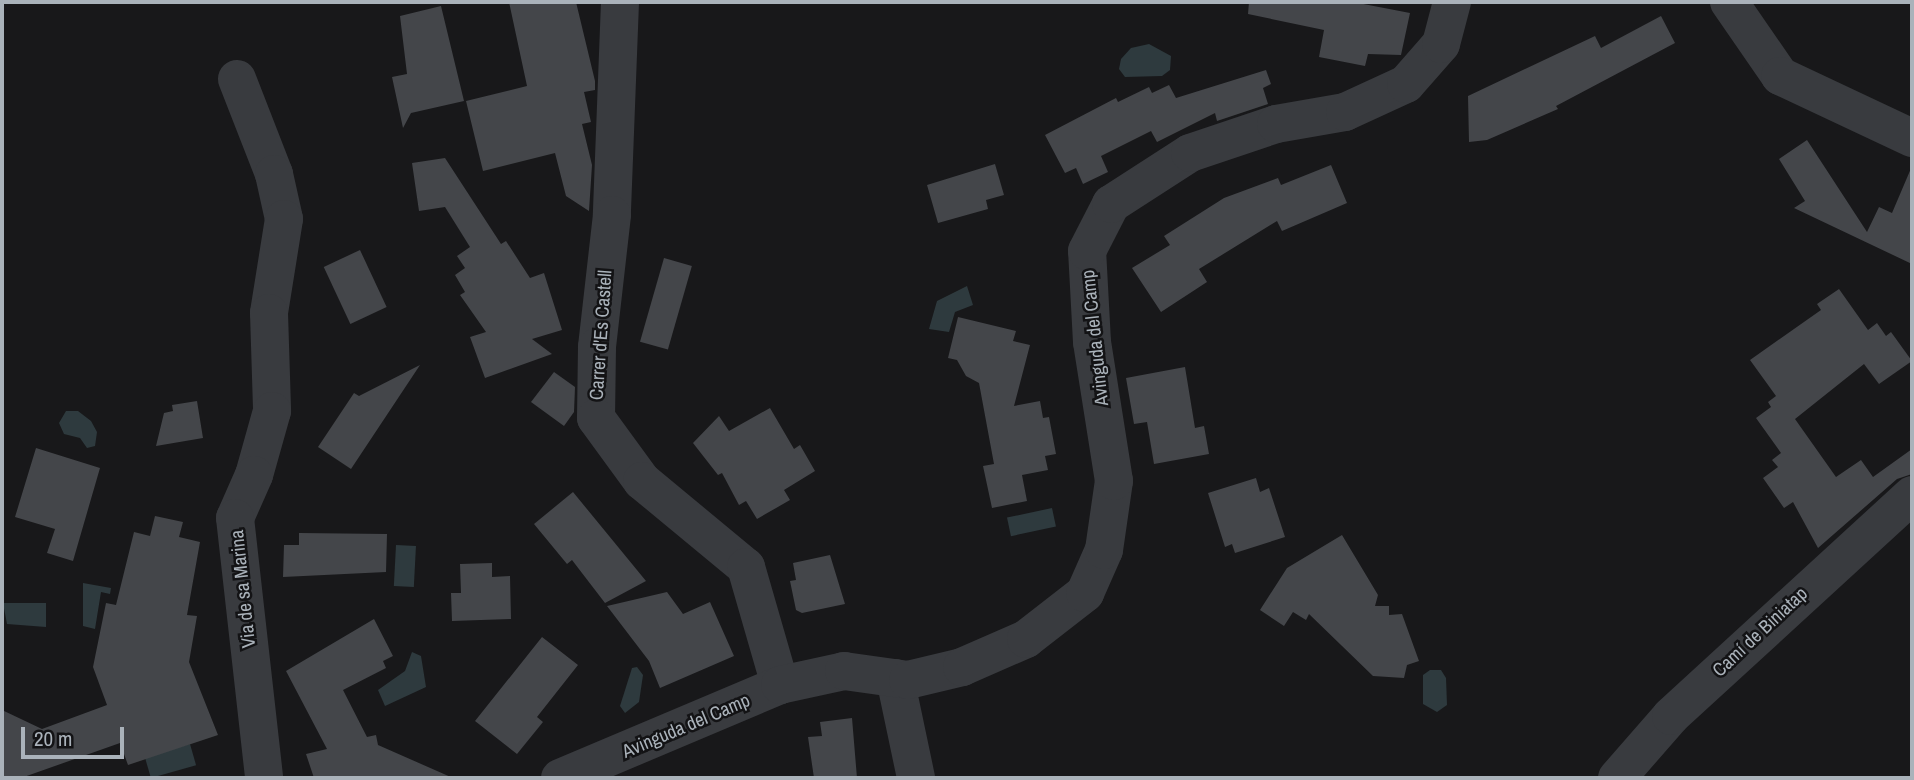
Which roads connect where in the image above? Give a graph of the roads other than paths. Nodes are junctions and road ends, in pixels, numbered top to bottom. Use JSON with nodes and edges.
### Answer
{"nodes":[{"id":1,"x":620,"y":2,"type":"edge"},
{"id":2,"x":1452,"y":2,"type":"edge"},
{"id":3,"x":1729,"y":2,"type":"edge"},
{"id":4,"x":237,"y":79,"type":"dead end"},
{"id":5,"x":1912,"y":138,"type":"edge"},
{"id":6,"x":1912,"y":495,"type":"edge"},
{"id":7,"x":895,"y":678,"type":"junction"},
{"id":8,"x":780,"y":685,"type":"junction"},
{"id":9,"x":264,"y":778,"type":"edge"},
{"id":10,"x":560,"y":778,"type":"edge"},
{"id":11,"x":916,"y":778,"type":"edge"},
{"id":12,"x":1617,"y":778,"type":"edge"}],
"edges":[{"from":1,"to":8,"type":"street","name":"Carrer d'Es Castell"},
{"from":2,"to":7,"type":"street","name":"Avinguda del Camp"},
{"from":3,"to":5,"type":"street"},
{"from":4,"to":9,"type":"street","name":"Via de sa Marina"},
{"from":6,"to":12,"type":"street","name":"Camí de Biniatap"},
{"from":7,"to":8,"type":"street","name":"Avinguda del Camp"},
{"from":7,"to":11,"type":"street"},
{"from":8,"to":10,"type":"street","name":"Avinguda del Camp"}]}
